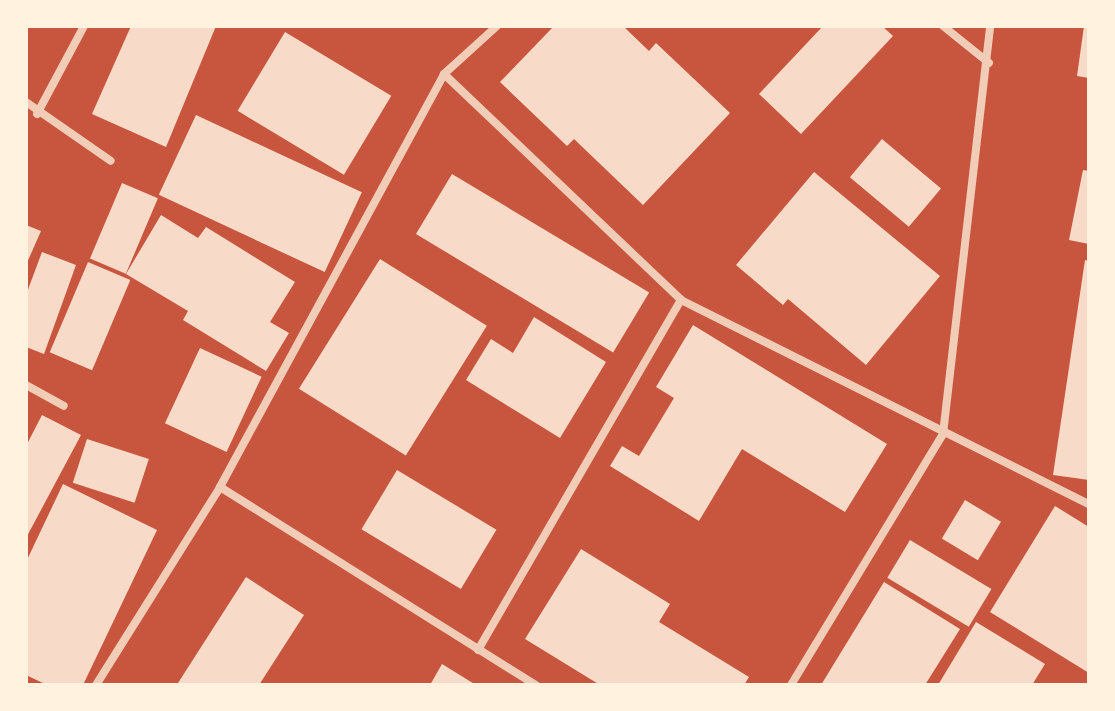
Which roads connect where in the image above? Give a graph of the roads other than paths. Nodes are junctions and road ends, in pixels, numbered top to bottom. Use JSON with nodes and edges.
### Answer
{"nodes":[{"id":1,"x":84,"y":26,"type":"edge"},
{"id":2,"x":943,"y":26,"type":"edge"},
{"id":3,"x":990,"y":26,"type":"edge"},
{"id":4,"x":495,"y":27,"type":"edge"},
{"id":5,"x":989,"y":63,"type":"junction"},
{"id":6,"x":444,"y":74,"type":"junction"},
{"id":7,"x":26,"y":102,"type":"edge"},
{"id":8,"x":37,"y":114,"type":"junction"},
{"id":9,"x":111,"y":161,"type":"dead end"},
{"id":10,"x":681,"y":300,"type":"junction"},
{"id":11,"x":26,"y":385,"type":"edge"},
{"id":12,"x":64,"y":406,"type":"dead end"},
{"id":13,"x":943,"y":434,"type":"junction"},
{"id":14,"x":220,"y":487,"type":"junction"},
{"id":15,"x":1089,"y":504,"type":"edge"},
{"id":16,"x":478,"y":650,"type":"junction"},
{"id":17,"x":96,"y":685,"type":"edge"},
{"id":18,"x":536,"y":685,"type":"edge"},
{"id":19,"x":791,"y":685,"type":"edge"}],
"edges":[{"from":1,"to":8,"type":"street"},
{"from":2,"to":5,"type":"street"},
{"from":3,"to":5,"type":"street"},
{"from":4,"to":6,"type":"street"},
{"from":5,"to":13,"type":"street"},
{"from":6,"to":10,"type":"street"},
{"from":6,"to":14,"type":"street"},
{"from":7,"to":8,"type":"street"},
{"from":8,"to":9,"type":"street"},
{"from":10,"to":13,"type":"street"},
{"from":10,"to":16,"type":"street"},
{"from":11,"to":12,"type":"street"},
{"from":13,"to":15,"type":"street"},
{"from":13,"to":19,"type":"street"},
{"from":14,"to":16,"type":"street"},
{"from":14,"to":17,"type":"street"},
{"from":16,"to":18,"type":"street"}]}
